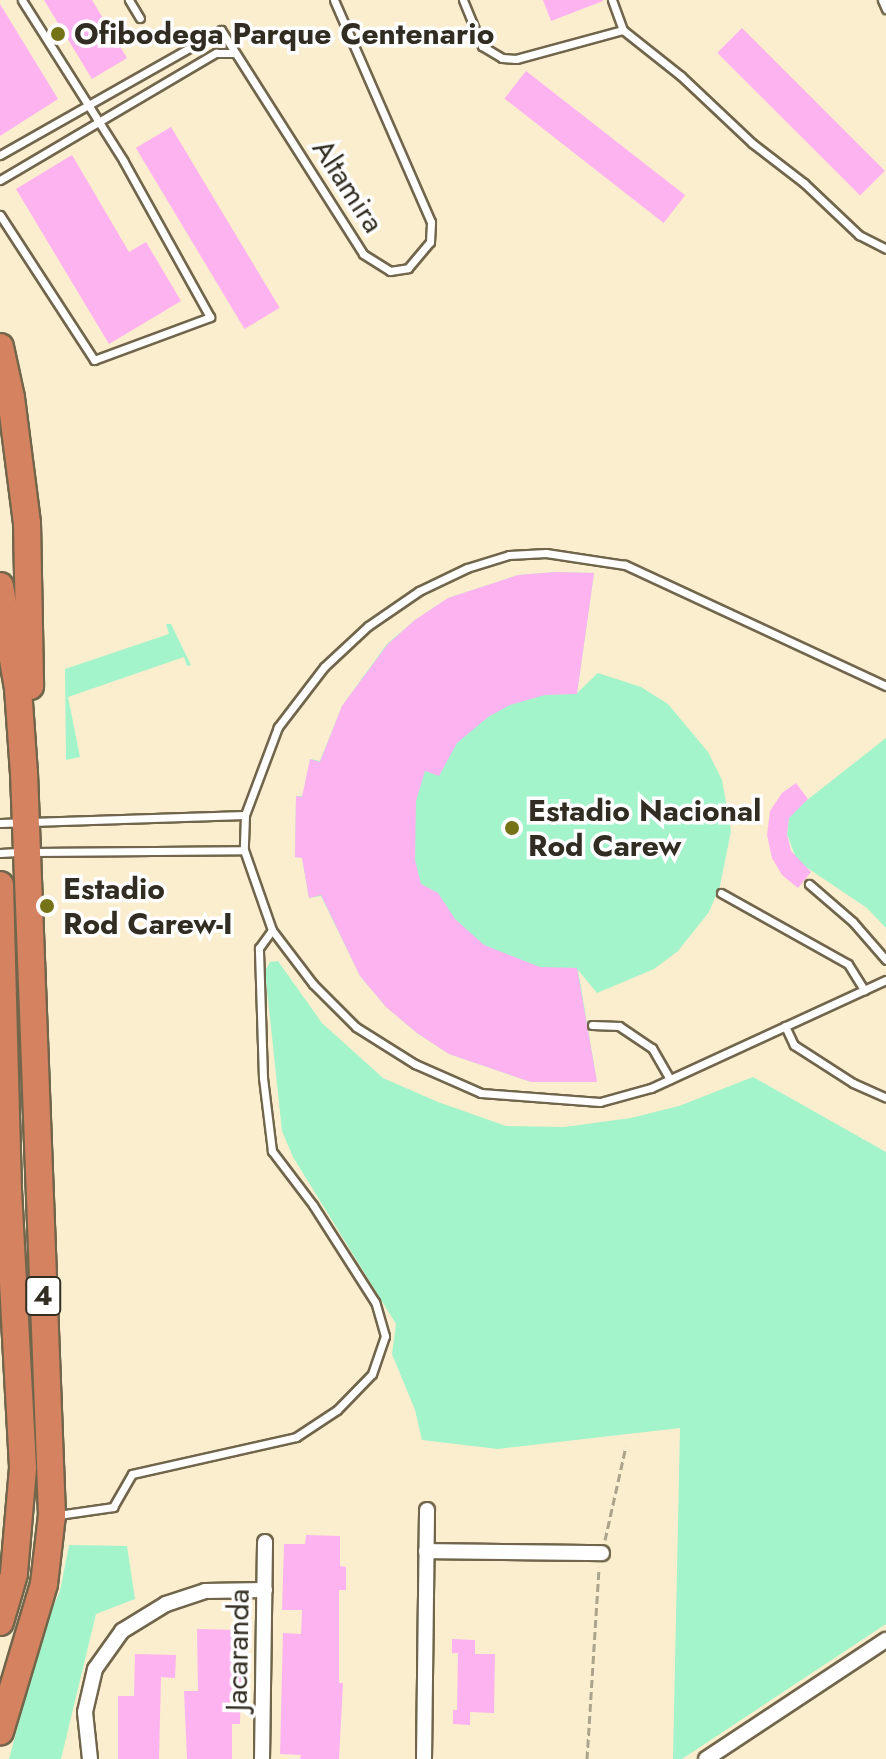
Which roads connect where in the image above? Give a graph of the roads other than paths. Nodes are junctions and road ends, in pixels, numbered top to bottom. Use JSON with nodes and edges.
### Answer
{"nodes":[{"id":1,"x":22,"y":0,"type":"edge"},
{"id":2,"x":129,"y":0,"type":"edge"},
{"id":3,"x":334,"y":0,"type":"edge"},
{"id":4,"x":463,"y":0,"type":"edge"},
{"id":5,"x":612,"y":0,"type":"edge"},
{"id":6,"x":882,"y":0,"type":"edge"},
{"id":7,"x":886,"y":9,"type":"edge"},
{"id":8,"x":140,"y":18,"type":"dead end"},
{"id":9,"x":623,"y":30,"type":"junction"},
{"id":10,"x":235,"y":53,"type":"junction"},
{"id":11,"x":88,"y":104,"type":"junction"},
{"id":12,"x":98,"y":122,"type":"junction"},
{"id":13,"x":0,"y":155,"type":"edge"},
{"id":14,"x":0,"y":180,"type":"edge"},
{"id":15,"x":0,"y":215,"type":"edge"},
{"id":16,"x":886,"y":249,"type":"edge"},
{"id":17,"x":0,"y":347,"type":"edge"},
{"id":18,"x":0,"y":586,"type":"edge"},
{"id":19,"x":886,"y":686,"type":"edge"},
{"id":20,"x":24,"y":773,"type":"junction"},
{"id":21,"x":245,"y":815,"type":"junction"},
{"id":22,"x":13,"y":823,"type":"edge"},
{"id":23,"x":244,"y":850,"type":"junction"},
{"id":24,"x":27,"y":852,"type":"junction"},
{"id":25,"x":0,"y":853,"type":"edge"},
{"id":26,"x":809,"y":884,"type":"dead end"},
{"id":27,"x":0,"y":885,"type":"edge"},
{"id":28,"x":721,"y":893,"type":"dead end"},
{"id":29,"x":272,"y":930,"type":"junction"},
{"id":30,"x":886,"y":960,"type":"edge"},
{"id":31,"x":886,"y":980,"type":"edge"},
{"id":32,"x":864,"y":990,"type":"junction"},
{"id":33,"x":592,"y":1025,"type":"dead end"},
{"id":34,"x":785,"y":1026,"type":"junction"},
{"id":35,"x":670,"y":1079,"type":"junction"},
{"id":36,"x":886,"y":1098,"type":"edge"},
{"id":37,"x":427,"y":1510,"type":"dead end"},
{"id":38,"x":52,"y":1515,"type":"junction"},
{"id":39,"x":265,"y":1542,"type":"dead end"},
{"id":40,"x":426,"y":1551,"type":"junction"},
{"id":41,"x":602,"y":1553,"type":"road end"},
{"id":42,"x":265,"y":1590,"type":"junction"},
{"id":43,"x":0,"y":1622,"type":"edge"},
{"id":44,"x":886,"y":1640,"type":"edge"},
{"id":45,"x":0,"y":1732,"type":"edge"},
{"id":46,"x":90,"y":1759,"type":"edge"},
{"id":47,"x":262,"y":1759,"type":"edge"},
{"id":48,"x":424,"y":1759,"type":"edge"},
{"id":49,"x":706,"y":1759,"type":"edge"}],
"edges":[{"from":1,"to":11,"type":"lane"},
{"from":2,"to":8,"type":"lane"},
{"from":3,"to":10,"type":"lane","name":"Altamira"},
{"from":4,"to":9,"type":"lane"},
{"from":5,"to":9,"type":"lane"},
{"from":6,"to":7,"type":"lane"},
{"from":9,"to":16,"type":"lane"},
{"from":10,"to":11,"type":"lane"},
{"from":10,"to":12,"type":"lane"},
{"from":11,"to":12,"type":"lane"},
{"from":11,"to":13,"type":"lane"},
{"from":12,"to":14,"type":"lane"},
{"from":12,"to":15,"type":"lane"},
{"from":17,"to":20,"type":"highway"},
{"from":18,"to":20,"type":"highway","number":"4"},
{"from":19,"to":21,"type":"lane"},
{"from":20,"to":22,"type":"highway","number":"4"},
{"from":21,"to":22,"type":"lane"},
{"from":21,"to":23,"type":"lane"},
{"from":22,"to":24,"type":"highway","number":"4"},
{"from":23,"to":24,"type":"lane"},
{"from":23,"to":29,"type":"lane"},
{"from":24,"to":25,"type":"lane"},
{"from":24,"to":38,"type":"highway","number":"4"},
{"from":26,"to":30,"type":"lane"},
{"from":27,"to":43,"type":"highway","number":"4"},
{"from":28,"to":32,"type":"lane"},
{"from":29,"to":35,"type":"lane"},
{"from":29,"to":38,"type":"lane"},
{"from":31,"to":32,"type":"lane"},
{"from":32,"to":34,"type":"lane"},
{"from":33,"to":35,"type":"lane"},
{"from":34,"to":35,"type":"lane"},
{"from":34,"to":36,"type":"lane"},
{"from":37,"to":40,"type":"street"},
{"from":38,"to":45,"type":"highway","number":"4"},
{"from":39,"to":42,"type":"street","name":"Jacaranda"},
{"from":40,"to":41,"type":"street"},
{"from":40,"to":48,"type":"street"},
{"from":42,"to":46,"type":"street"},
{"from":42,"to":47,"type":"street","name":"Jacaranda"},
{"from":44,"to":49,"type":"street"}]}
